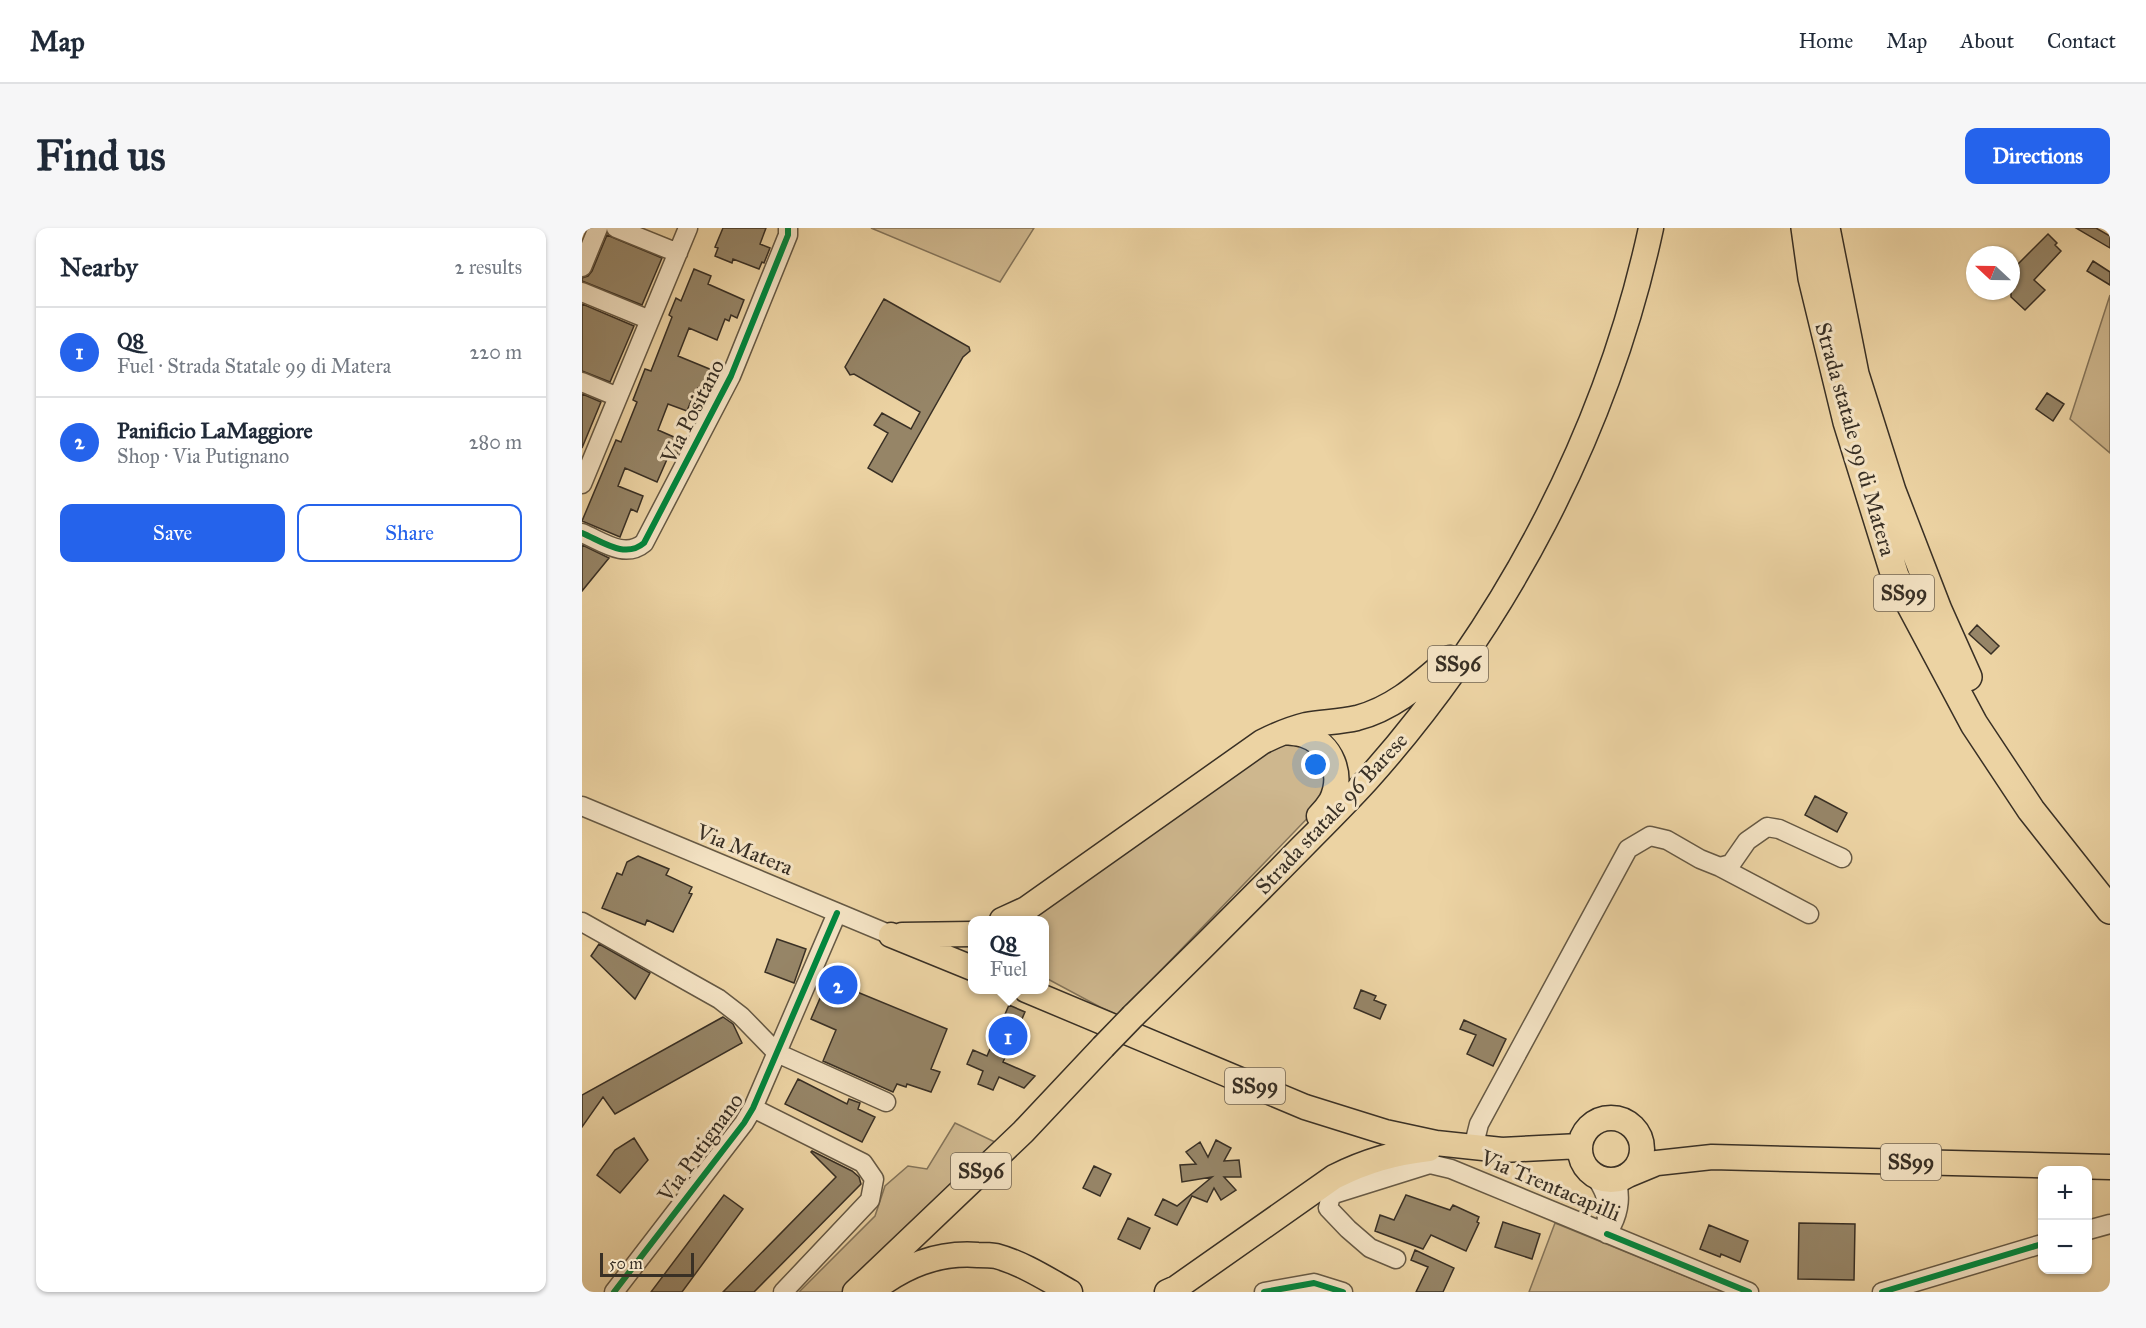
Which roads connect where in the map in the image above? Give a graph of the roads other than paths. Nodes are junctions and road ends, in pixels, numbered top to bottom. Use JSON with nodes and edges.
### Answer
{"nodes":[{"id":1,"x":598,"y":228,"type":"edge"},
{"id":2,"x":616,"y":228,"type":"edge"},
{"id":3,"x":688,"y":228,"type":"edge"},
{"id":4,"x":788,"y":228,"type":"edge"},
{"id":5,"x":1651,"y":228,"type":"edge"},
{"id":6,"x":1804,"y":228,"type":"edge"},
{"id":7,"x":1826,"y":228,"type":"edge"},
{"id":8,"x":678,"y":253,"type":"junction"},
{"id":9,"x":582,"y":267,"type":"edge"},
{"id":10,"x":582,"y":292,"type":"edge"},
{"id":11,"x":650,"y":320,"type":"junction"},
{"id":12,"x":582,"y":382,"type":"edge"},
{"id":13,"x":618,"y":397,"type":"junction"},
{"id":14,"x":586,"y":461,"type":"edge"},
{"id":15,"x":582,"y":484,"type":"edge"},
{"id":16,"x":582,"y":533,"type":"edge"},
{"id":17,"x":1525,"y":558,"type":"junction"},
{"id":18,"x":1282,"y":732,"type":"junction"},
{"id":19,"x":582,"y":806,"type":"edge"},
{"id":20,"x":1842,"y":858,"type":"dead end"},
{"id":21,"x":1720,"y":867,"type":"junction"},
{"id":22,"x":2110,"y":882,"type":"edge"},
{"id":23,"x":2110,"y":910,"type":"edge"},
{"id":24,"x":1240,"y":911,"type":"junction"},
{"id":25,"x":837,"y":913,"type":"junction"},
{"id":26,"x":1809,"y":914,"type":"dead end"},
{"id":27,"x":1024,"y":915,"type":"edge"},
{"id":28,"x":582,"y":921,"type":"edge"},
{"id":29,"x":968,"y":934,"type":"edge"},
{"id":30,"x":891,"y":935,"type":"junction"},
{"id":31,"x":968,"y":966,"type":"edge"},
{"id":32,"x":1036,"y":994,"type":"edge"},
{"id":33,"x":1049,"y":994,"type":"edge"},
{"id":34,"x":1065,"y":1006,"type":"junction"},
{"id":35,"x":777,"y":1053,"type":"junction"},
{"id":36,"x":886,"y":1102,"type":"dead end"},
{"id":37,"x":753,"y":1108,"type":"junction"},
{"id":38,"x":1642,"y":1146,"type":"junction"},
{"id":39,"x":1463,"y":1147,"type":"junction"},
{"id":40,"x":1712,"y":1157,"type":"junction"},
{"id":41,"x":2110,"y":1167,"type":"edge"},
{"id":42,"x":1601,"y":1168,"type":"junction"},
{"id":43,"x":2110,"y":1224,"type":"edge"},
{"id":44,"x":2092,"y":1229,"type":"edge"},
{"id":45,"x":1607,"y":1234,"type":"junction"},
{"id":46,"x":2038,"y":1245,"type":"edge"},
{"id":47,"x":1396,"y":1259,"type":"dead end"},
{"id":48,"x":614,"y":1292,"type":"edge"},
{"id":49,"x":783,"y":1292,"type":"edge"},
{"id":50,"x":855,"y":1292,"type":"edge"},
{"id":51,"x":870,"y":1292,"type":"edge"},
{"id":52,"x":1070,"y":1292,"type":"edge"},
{"id":53,"x":1167,"y":1292,"type":"edge"},
{"id":54,"x":1264,"y":1292,"type":"edge"},
{"id":55,"x":1343,"y":1292,"type":"edge"},
{"id":56,"x":1749,"y":1292,"type":"edge"},
{"id":57,"x":1882,"y":1292,"type":"edge"}],
"edges":[{"from":1,"to":9,"type":"street"},
{"from":2,"to":8,"type":"street"},
{"from":3,"to":8,"type":"street"},
{"from":4,"to":16,"type":"street","name":"Via Positano"},
{"from":5,"to":17,"type":"main road","name":"Strada statale 96 Barese","number":"SS96"},
{"from":6,"to":23,"type":"highway","name":"Strada statale 99 di Matera","number":"SS99"},
{"from":7,"to":22,"type":"highway","name":"Strada statale 99 di Matera","number":"SS99"},
{"from":8,"to":11,"type":"street"},
{"from":10,"to":11,"type":"street"},
{"from":11,"to":13,"type":"street"},
{"from":12,"to":13,"type":"street"},
{"from":13,"to":14,"type":"street"},
{"from":14,"to":15,"type":"street"},
{"from":17,"to":18,"type":"main road"},
{"from":17,"to":24,"type":"main road","name":"Strada statale 96 Barese","number":"SS96"},
{"from":18,"to":24,"type":"main road"},
{"from":18,"to":27,"type":"main road"},
{"from":19,"to":25,"type":"street","name":"Via Matera"},
{"from":20,"to":21,"type":"street"},
{"from":21,"to":26,"type":"street"},
{"from":21,"to":39,"type":"street"},
{"from":24,"to":50,"type":"main road","name":"Strada statale 96 Barese","number":"SS96","bridge":true},
{"from":25,"to":30,"type":"street","name":"Via Matera"},
{"from":25,"to":35,"type":"street","name":"Via Putignano"},
{"from":28,"to":35,"type":"street"},
{"from":29,"to":30,"type":"main road"},
{"from":30,"to":31,"type":"main road"},
{"from":32,"to":34,"type":"main road","number":"SS99"},
{"from":33,"to":34,"type":"main road"},
{"from":34,"to":39,"type":"main road","number":"SS99"},
{"from":35,"to":36,"type":"street"},
{"from":35,"to":37,"type":"street","name":"Via Putignano"},
{"from":37,"to":48,"type":"street","name":"Via Putignano"},
{"from":37,"to":49,"type":"street"},
{"from":38,"to":40,"type":"main road","number":"SS99"},
{"from":38,"to":42,"type":"main road"},
{"from":38,"to":42,"type":"main road"},
{"from":39,"to":42,"type":"main road","number":"SS99"},
{"from":39,"to":53,"type":"main road"},
{"from":40,"to":41,"type":"main road","number":"SS99"},
{"from":40,"to":42,"type":"main road","number":"SS99"},
{"from":42,"to":45,"type":"street"},
{"from":43,"to":44,"type":"street"},
{"from":45,"to":47,"type":"street","name":"Via Trentacapilli"},
{"from":45,"to":56,"type":"street","name":"Via Trentacapilli"},
{"from":46,"to":57,"type":"street"},
{"from":51,"to":52,"type":"main road"},
{"from":54,"to":55,"type":"street"}]}
